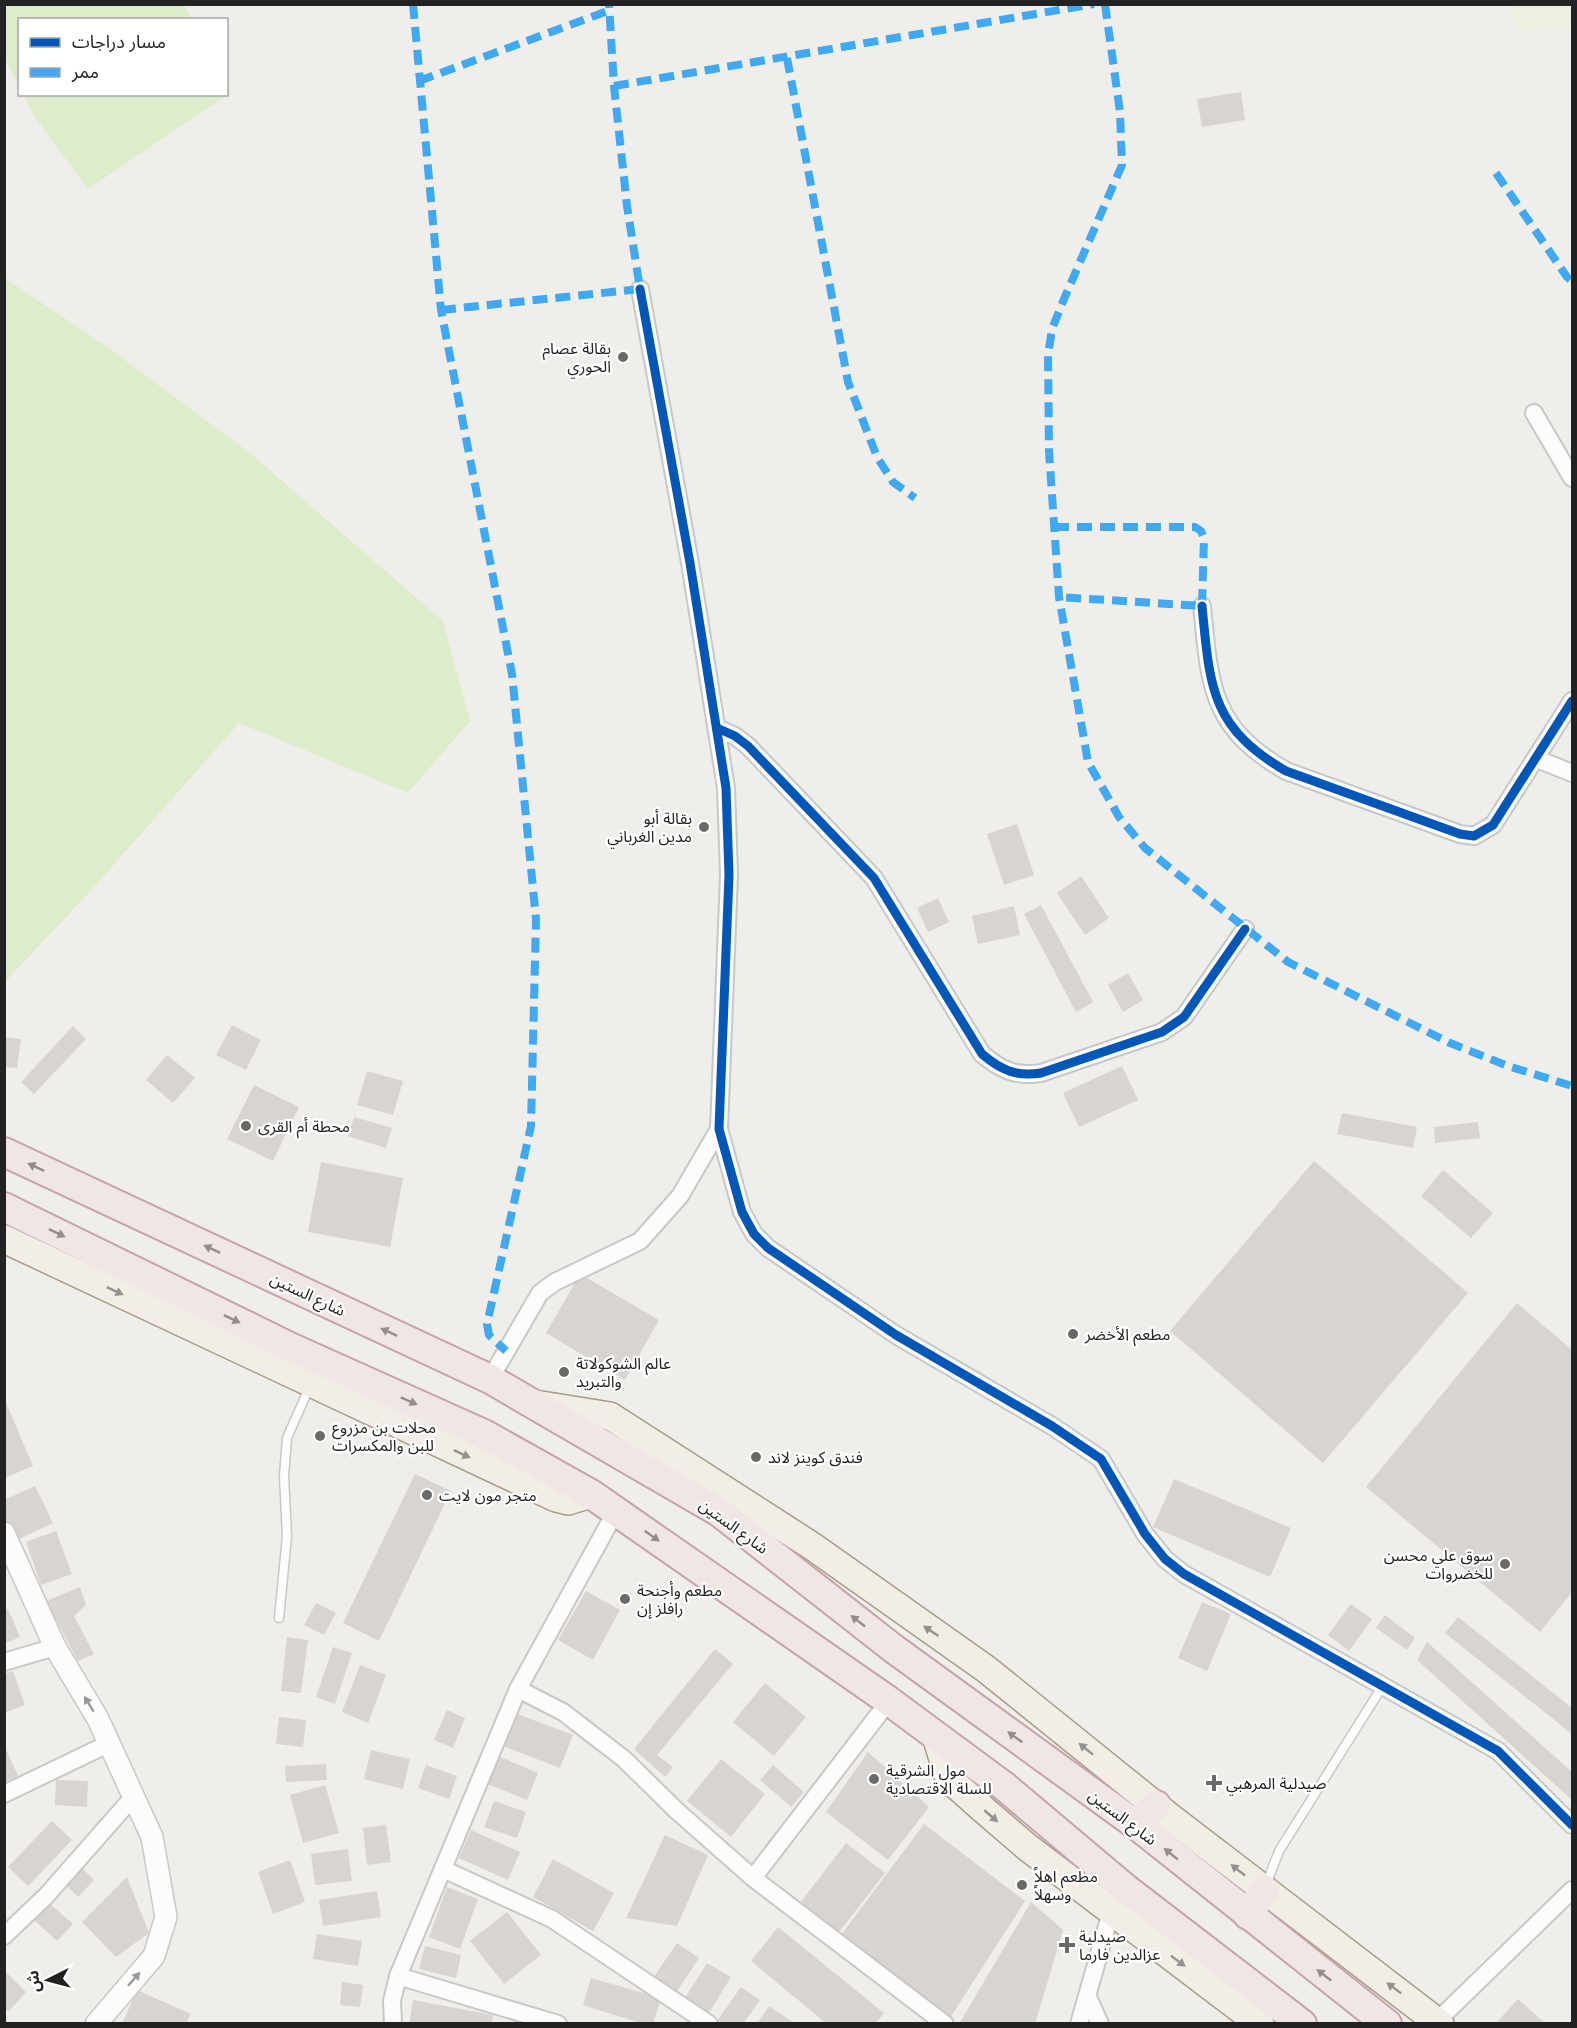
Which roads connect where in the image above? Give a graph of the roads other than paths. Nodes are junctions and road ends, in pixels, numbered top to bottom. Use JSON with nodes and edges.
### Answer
{"nodes":[{"id":1,"x":640,"y":288,"type":"dead end"},
{"id":2,"x":1534,"y":413,"type":"dead end"},
{"id":3,"x":1572,"y":478,"type":"edge"},
{"id":4,"x":1202,"y":606,"type":"dead end"},
{"id":5,"x":1572,"y":701,"type":"edge"},
{"id":6,"x":717,"y":728,"type":"junction"},
{"id":7,"x":1537,"y":759,"type":"junction"},
{"id":8,"x":1572,"y":773,"type":"edge"},
{"id":9,"x":1245,"y":929,"type":"dead end"},
{"id":10,"x":719,"y":1129,"type":"junction"},
{"id":11,"x":4,"y":1152,"type":"edge"},
{"id":12,"x":4,"y":1207,"type":"edge"},
{"id":13,"x":4,"y":1239,"type":"edge"},
{"id":14,"x":285,"y":1358,"type":"junction"},
{"id":15,"x":490,"y":1379,"type":"junction"},
{"id":16,"x":312,"y":1383,"type":"junction"},
{"id":17,"x":536,"y":1404,"type":"junction"},
{"id":18,"x":591,"y":1494,"type":"junction"},
{"id":19,"x":616,"y":1511,"type":"junction"},
{"id":20,"x":4,"y":1533,"type":"edge"},
{"id":21,"x":279,"y":1618,"type":"dead end"},
{"id":22,"x":56,"y":1647,"type":"junction"},
{"id":23,"x":4,"y":1662,"type":"edge"},
{"id":24,"x":1382,"y":1686,"type":"junction"},
{"id":25,"x":518,"y":1689,"type":"junction"},
{"id":26,"x":889,"y":1701,"type":"junction"},
{"id":27,"x":936,"y":1736,"type":"junction"},
{"id":28,"x":110,"y":1743,"type":"junction"},
{"id":29,"x":4,"y":1794,"type":"edge"},
{"id":30,"x":134,"y":1796,"type":"junction"},
{"id":31,"x":1156,"y":1805,"type":"junction"},
{"id":32,"x":1135,"y":1824,"type":"junction"},
{"id":33,"x":1572,"y":1825,"type":"edge"},
{"id":34,"x":443,"y":1869,"type":"junction"},
{"id":35,"x":753,"y":1878,"type":"junction"},
{"id":36,"x":1264,"y":1890,"type":"junction"},
{"id":37,"x":1572,"y":1890,"type":"edge"},
{"id":38,"x":1111,"y":1911,"type":"junction"},
{"id":39,"x":1248,"y":1915,"type":"junction"},
{"id":40,"x":4,"y":1936,"type":"edge"},
{"id":41,"x":398,"y":1976,"type":"junction"},
{"id":42,"x":1088,"y":1997,"type":"junction"},
{"id":43,"x":1439,"y":2022,"type":"edge"},
{"id":44,"x":96,"y":2024,"type":"edge"},
{"id":45,"x":393,"y":2024,"type":"edge"},
{"id":46,"x":558,"y":2024,"type":"edge"},
{"id":47,"x":709,"y":2024,"type":"edge"},
{"id":48,"x":945,"y":2024,"type":"edge"},
{"id":49,"x":1079,"y":2024,"type":"edge"},
{"id":50,"x":1100,"y":2024,"type":"edge"},
{"id":51,"x":1260,"y":2024,"type":"edge"},
{"id":52,"x":1302,"y":2024,"type":"edge"},
{"id":53,"x":1387,"y":2024,"type":"edge"}],
"edges":[{"from":1,"to":6,"type":"street"},
{"from":2,"to":3,"type":"street"},
{"from":4,"to":7,"type":"street"},
{"from":5,"to":7,"type":"street"},
{"from":6,"to":9,"type":"street"},
{"from":6,"to":10,"type":"street"},
{"from":7,"to":8,"type":"street"},
{"from":10,"to":15,"type":"street"},
{"from":10,"to":24,"type":"street"},
{"from":15,"to":11,"type":"highway","name":"شارع الستين","one_way":true},
{"from":12,"to":14,"type":"highway","one_way":true},
{"from":13,"to":14,"type":"main road","one_way":true},
{"from":14,"to":16,"type":"main road"},
{"from":14,"to":18,"type":"highway","one_way":true},
{"from":15,"to":17,"type":"highway","name":"شارع الستين"},
{"from":16,"to":18,"type":"main road","one_way":true},
{"from":16,"to":21,"type":"lane"},
{"from":31,"to":17,"type":"main road","one_way":true},
{"from":32,"to":17,"type":"highway","name":"شارع الستين","one_way":true},
{"from":18,"to":19,"type":"highway"},
{"from":19,"to":25,"type":"street"},
{"from":19,"to":26,"type":"highway","one_way":true},
{"from":20,"to":22,"type":"street"},
{"from":22,"to":23,"type":"street"},
{"from":28,"to":22,"type":"street","one_way":true},
{"from":24,"to":33,"type":"street"},
{"from":24,"to":36,"type":"lane"},
{"from":25,"to":34,"type":"street"},
{"from":25,"to":35,"type":"street"},
{"from":26,"to":27,"type":"highway"},
{"from":26,"to":35,"type":"street"},
{"from":27,"to":38,"type":"main road","one_way":true},
{"from":27,"to":52,"type":"highway"},
{"from":28,"to":29,"type":"street"},
{"from":28,"to":30,"type":"street"},
{"from":30,"to":40,"type":"street"},
{"from":44,"to":30,"type":"street","one_way":true},
{"from":31,"to":32,"type":"highway"},
{"from":36,"to":31,"type":"main road","one_way":true},
{"from":39,"to":32,"type":"highway","name":"شارع الستين","one_way":true},
{"from":34,"to":41,"type":"street"},
{"from":34,"to":47,"type":"street"},
{"from":35,"to":48,"type":"street"},
{"from":36,"to":39,"type":"highway"},
{"from":43,"to":36,"type":"main road","one_way":true},
{"from":37,"to":43,"type":"street"},
{"from":38,"to":42,"type":"street"},
{"from":38,"to":51,"type":"main road","one_way":true},
{"from":53,"to":39,"type":"highway","name":"شارع الستين","one_way":true},
{"from":41,"to":45,"type":"street"},
{"from":41,"to":46,"type":"street"},
{"from":42,"to":49,"type":"street"},
{"from":42,"to":50,"type":"street"}]}
